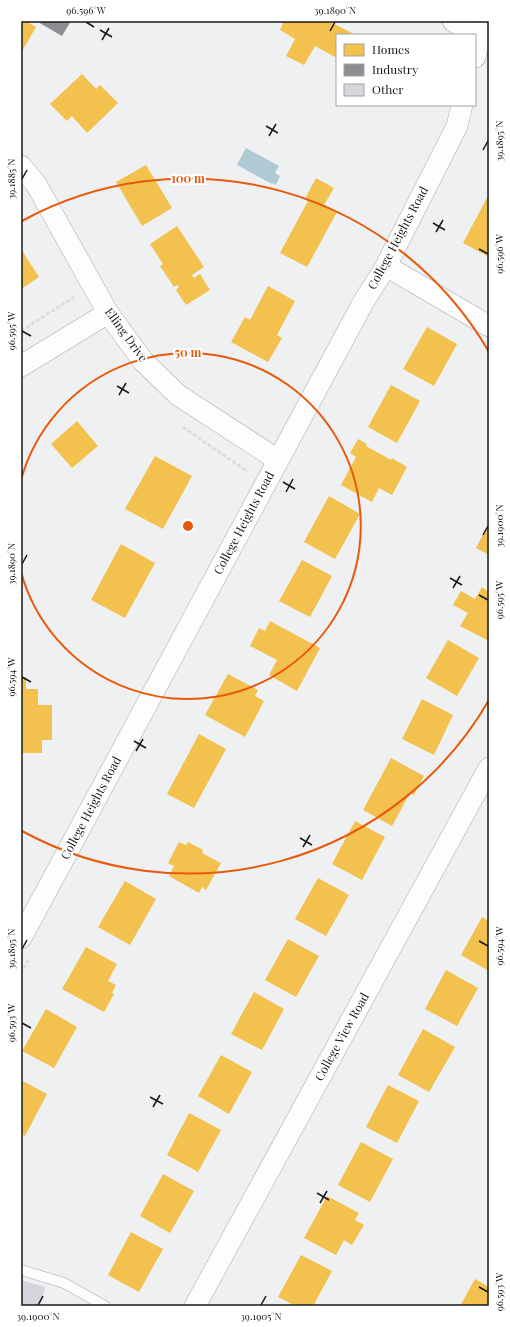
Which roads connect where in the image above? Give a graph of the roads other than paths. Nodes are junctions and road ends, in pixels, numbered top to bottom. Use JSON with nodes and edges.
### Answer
{"nodes":[{"id":1,"x":453,"y":21,"type":"edge"},
{"id":2,"x":484,"y":29,"type":"edge"},
{"id":3,"x":476,"y":54,"type":"edge"},
{"id":4,"x":462,"y":106,"type":"edge"},
{"id":5,"x":21,"y":166,"type":"edge"},
{"id":6,"x":386,"y":266,"type":"junction"},
{"id":7,"x":108,"y":313,"type":"junction"},
{"id":8,"x":489,"y":326,"type":"edge"},
{"id":9,"x":21,"y":366,"type":"edge"},
{"id":10,"x":278,"y":460,"type":"junction"},
{"id":11,"x":489,"y":768,"type":"edge"},
{"id":12,"x":21,"y":938,"type":"edge"},
{"id":13,"x":21,"y":1270,"type":"edge"},
{"id":14,"x":104,"y":1306,"type":"edge"},
{"id":15,"x":195,"y":1306,"type":"edge"}],
"edges":[{"from":1,"to":2,"type":"street"},
{"from":2,"to":3,"type":"street"},
{"from":4,"to":6,"type":"street","name":"College Heights Road"},
{"from":5,"to":7,"type":"street","name":"Elling Drive"},
{"from":6,"to":8,"type":"street"},
{"from":6,"to":10,"type":"street","name":"College Heights Road"},
{"from":7,"to":9,"type":"street"},
{"from":7,"to":10,"type":"street","name":"Elling Drive"},
{"from":10,"to":12,"type":"street","name":"College Heights Road"},
{"from":11,"to":15,"type":"street","name":"College View Road"},
{"from":13,"to":14,"type":"lane"}]}
